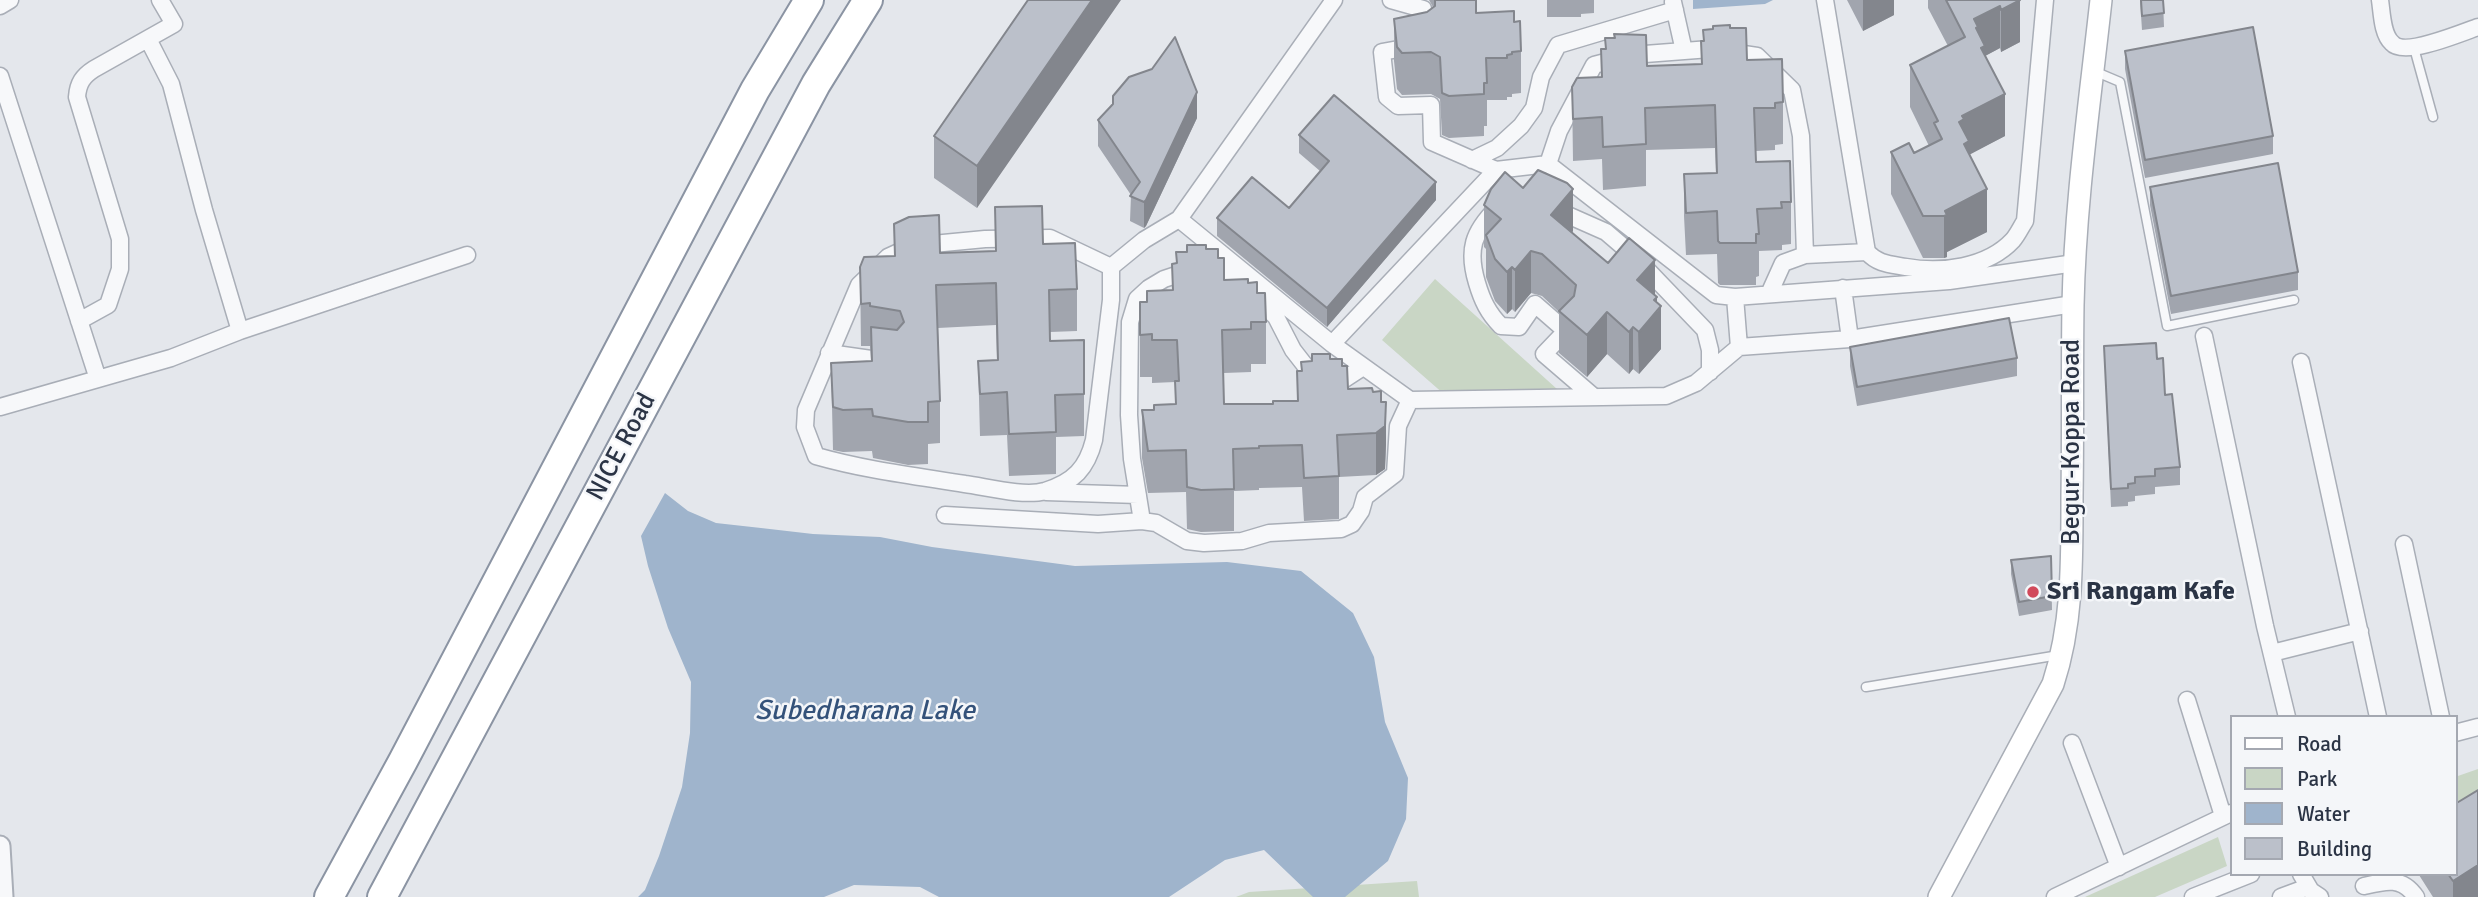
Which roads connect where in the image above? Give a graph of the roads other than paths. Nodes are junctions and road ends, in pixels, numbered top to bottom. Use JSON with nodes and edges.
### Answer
{"nodes":[{"id":1,"x":10,"y":0,"type":"edge"},
{"id":2,"x":160,"y":0,"type":"edge"},
{"id":3,"x":809,"y":0,"type":"edge"},
{"id":4,"x":867,"y":0,"type":"edge"},
{"id":5,"x":1334,"y":0,"type":"edge"},
{"id":6,"x":1391,"y":0,"type":"edge"},
{"id":7,"x":1825,"y":0,"type":"edge"},
{"id":8,"x":2045,"y":0,"type":"edge"},
{"id":9,"x":2101,"y":0,"type":"edge"},
{"id":10,"x":2380,"y":0,"type":"edge"},
{"id":11,"x":1674,"y":5,"type":"edge"},
{"id":12,"x":0,"y":6,"type":"edge"},
{"id":13,"x":2478,"y":27,"type":"edge"},
{"id":14,"x":148,"y":39,"type":"junction"},
{"id":15,"x":2414,"y":47,"type":"junction"},
{"id":16,"x":1684,"y":51,"type":"junction"},
{"id":17,"x":2093,"y":71,"type":"junction"},
{"id":18,"x":0,"y":76,"type":"edge"},
{"id":19,"x":2432,"y":117,"type":"dead end"},
{"id":20,"x":1472,"y":160,"type":"junction"},
{"id":21,"x":1548,"y":164,"type":"junction"},
{"id":22,"x":1496,"y":170,"type":"junction"},
{"id":23,"x":1507,"y":197,"type":"edge"},
{"id":24,"x":1534,"y":199,"type":"edge"},
{"id":25,"x":1179,"y":219,"type":"junction"},
{"id":26,"x":1867,"y":252,"type":"junction"},
{"id":27,"x":467,"y":255,"type":"dead end"},
{"id":28,"x":1805,"y":255,"type":"junction"},
{"id":29,"x":2075,"y":263,"type":"junction"},
{"id":30,"x":1111,"y":267,"type":"junction"},
{"id":31,"x":1843,"y":288,"type":"junction"},
{"id":32,"x":1769,"y":294,"type":"junction"},
{"id":33,"x":1734,"y":298,"type":"junction"},
{"id":34,"x":2294,"y":300,"type":"dead end"},
{"id":35,"x":2073,"y":304,"type":"junction"},
{"id":36,"x":79,"y":321,"type":"junction"},
{"id":37,"x":240,"y":331,"type":"junction"},
{"id":38,"x":2204,"y":337,"type":"dead end"},
{"id":39,"x":1850,"y":339,"type":"junction"},
{"id":40,"x":1332,"y":344,"type":"junction"},
{"id":41,"x":1739,"y":347,"type":"junction"},
{"id":42,"x":829,"y":353,"type":"junction"},
{"id":43,"x":894,"y":362,"type":"edge"},
{"id":44,"x":2301,"y":362,"type":"dead end"},
{"id":45,"x":1363,"y":367,"type":"junction"},
{"id":46,"x":1710,"y":372,"type":"junction"},
{"id":47,"x":98,"y":379,"type":"junction"},
{"id":48,"x":1594,"y":397,"type":"junction"},
{"id":49,"x":1410,"y":400,"type":"junction"},
{"id":50,"x":0,"y":407,"type":"edge"},
{"id":51,"x":1043,"y":492,"type":"junction"},
{"id":52,"x":1138,"y":495,"type":"junction"},
{"id":53,"x":945,"y":515,"type":"dead end"},
{"id":54,"x":1142,"y":521,"type":"junction"},
{"id":55,"x":2404,"y":544,"type":"dead end"},
{"id":56,"x":2360,"y":631,"type":"junction"},
{"id":57,"x":2272,"y":653,"type":"junction"},
{"id":58,"x":2062,"y":654,"type":"junction"},
{"id":59,"x":1866,"y":687,"type":"dead end"},
{"id":60,"x":2186,"y":699,"type":"dead end"},
{"id":61,"x":2287,"y":715,"type":"edge"},
{"id":62,"x":2378,"y":715,"type":"edge"},
{"id":63,"x":2441,"y":715,"type":"edge"},
{"id":64,"x":2478,"y":727,"type":"edge"},
{"id":65,"x":2457,"y":732,"type":"edge"},
{"id":66,"x":2072,"y":743,"type":"dead end"},
{"id":67,"x":2227,"y":814,"type":"edge"},
{"id":68,"x":0,"y":846,"type":"edge"},
{"id":69,"x":2119,"y":867,"type":"junction"},
{"id":70,"x":2246,"y":876,"type":"edge"},
{"id":71,"x":2367,"y":880,"type":"edge"},
{"id":72,"x":2309,"y":886,"type":"edge"},
{"id":73,"x":3,"y":897,"type":"edge"},
{"id":74,"x":329,"y":897,"type":"edge"},
{"id":75,"x":382,"y":897,"type":"edge"},
{"id":76,"x":1938,"y":897,"type":"edge"},
{"id":77,"x":2055,"y":897,"type":"edge"},
{"id":78,"x":2193,"y":897,"type":"edge"},
{"id":79,"x":2281,"y":897,"type":"edge"},
{"id":80,"x":2351,"y":897,"type":"edge"},
{"id":81,"x":2416,"y":897,"type":"edge"}],
"edges":[{"from":1,"to":12,"type":"street"},
{"from":2,"to":14,"type":"street"},
{"from":3,"to":74,"type":"highway","name":"NICE Road"},
{"from":4,"to":75,"type":"highway","name":"NICE Road"},
{"from":5,"to":25,"type":"street"},
{"from":6,"to":20,"type":"street"},
{"from":7,"to":26,"type":"street"},
{"from":8,"to":26,"type":"street"},
{"from":9,"to":17,"type":"main road","name":"Begur-Koppa Road"},
{"from":10,"to":15,"type":"street"},
{"from":11,"to":16,"type":"street"},
{"from":11,"to":20,"type":"street"},
{"from":13,"to":15,"type":"street"},
{"from":14,"to":36,"type":"street"},
{"from":14,"to":37,"type":"street"},
{"from":15,"to":19,"type":"lane"},
{"from":16,"to":21,"type":"street"},
{"from":16,"to":28,"type":"street"},
{"from":17,"to":29,"type":"main road","name":"Begur-Koppa Road"},
{"from":17,"to":34,"type":"lane"},
{"from":18,"to":36,"type":"street"},
{"from":20,"to":22,"type":"street"},
{"from":21,"to":22,"type":"street"},
{"from":21,"to":33,"type":"street"},
{"from":22,"to":40,"type":"street"},
{"from":23,"to":48,"type":"street"},
{"from":24,"to":46,"type":"street"},
{"from":25,"to":30,"type":"street"},
{"from":25,"to":40,"type":"street"},
{"from":26,"to":28,"type":"street"},
{"from":27,"to":37,"type":"street"},
{"from":28,"to":32,"type":"street"},
{"from":29,"to":31,"type":"street"},
{"from":29,"to":35,"type":"main road","name":"Begur-Koppa Road"},
{"from":30,"to":42,"type":"street"},
{"from":30,"to":51,"type":"street"},
{"from":31,"to":32,"type":"street"},
{"from":31,"to":39,"type":"street"},
{"from":32,"to":33,"type":"street"},
{"from":33,"to":41,"type":"street"},
{"from":35,"to":39,"type":"street"},
{"from":35,"to":58,"type":"main road","name":"Begur-Koppa Road"},
{"from":36,"to":47,"type":"street"},
{"from":37,"to":47,"type":"street"},
{"from":38,"to":57,"type":"street"},
{"from":39,"to":41,"type":"street"},
{"from":40,"to":45,"type":"street"},
{"from":41,"to":46,"type":"street"},
{"from":42,"to":43,"type":"street"},
{"from":42,"to":51,"type":"street"},
{"from":44,"to":56,"type":"street"},
{"from":45,"to":49,"type":"street"},
{"from":45,"to":52,"type":"street"},
{"from":46,"to":48,"type":"street"},
{"from":47,"to":50,"type":"street"},
{"from":48,"to":49,"type":"street"},
{"from":49,"to":54,"type":"street"},
{"from":51,"to":52,"type":"street"},
{"from":52,"to":54,"type":"street"},
{"from":53,"to":54,"type":"street"},
{"from":55,"to":63,"type":"street"},
{"from":56,"to":57,"type":"street"},
{"from":56,"to":62,"type":"street"},
{"from":57,"to":61,"type":"street"},
{"from":58,"to":59,"type":"lane"},
{"from":58,"to":76,"type":"main road","name":"Begur-Koppa Road"},
{"from":60,"to":67,"type":"street"},
{"from":64,"to":65,"type":"street"},
{"from":66,"to":69,"type":"street"},
{"from":67,"to":69,"type":"street"},
{"from":68,"to":73,"type":"street"},
{"from":69,"to":77,"type":"street"},
{"from":70,"to":78,"type":"street"},
{"from":71,"to":80,"type":"street"},
{"from":71,"to":81,"type":"street"},
{"from":72,"to":79,"type":"street"}]}
